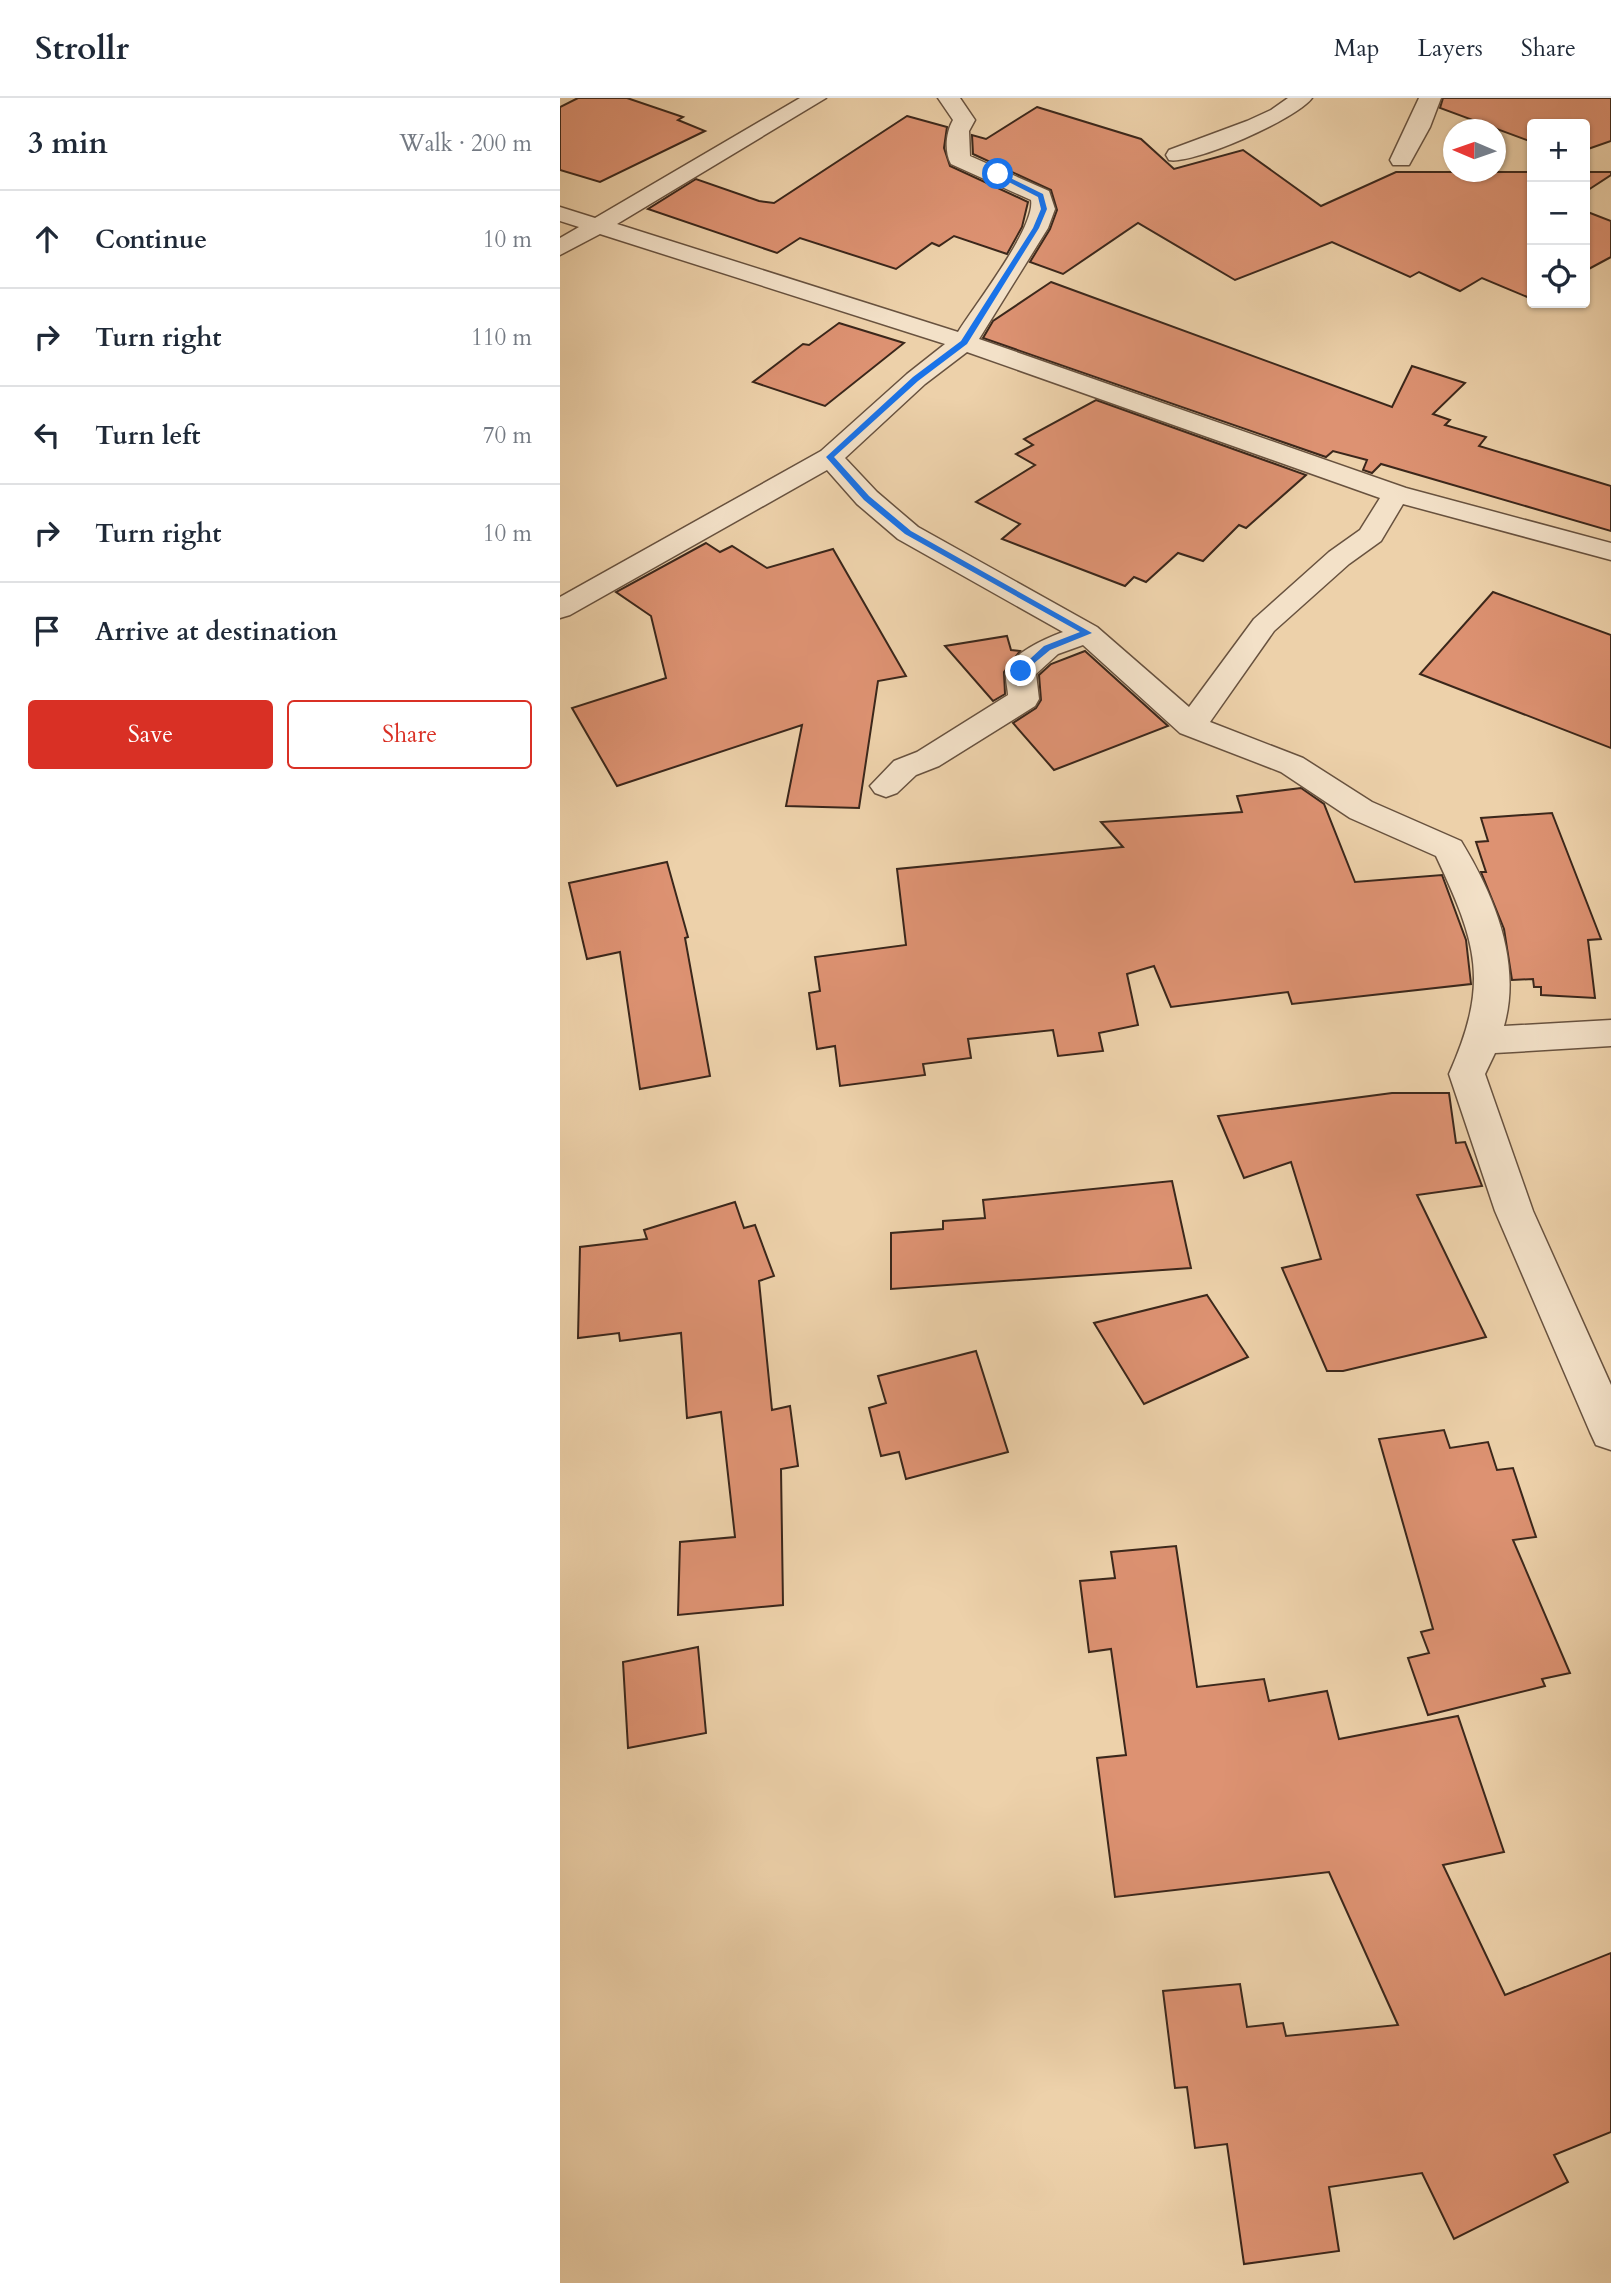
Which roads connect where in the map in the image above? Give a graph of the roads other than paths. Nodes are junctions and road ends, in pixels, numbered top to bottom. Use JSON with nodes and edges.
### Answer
{"nodes":[{"id":1,"x":815,"y":98,"type":"edge"},
{"id":2,"x":949,"y":98,"type":"edge"},
{"id":3,"x":1301,"y":98,"type":"edge"},
{"id":4,"x":1430,"y":98,"type":"edge"},
{"id":5,"x":1177,"y":155,"type":"dead end"},
{"id":6,"x":1401,"y":160,"type":"dead end"},
{"id":7,"x":560,"y":214,"type":"edge"},
{"id":8,"x":597,"y":226,"type":"junction"},
{"id":9,"x":560,"y":248,"type":"edge"},
{"id":10,"x":964,"y":342,"type":"junction"},
{"id":11,"x":830,"y":457,"type":"junction"},
{"id":12,"x":1396,"y":494,"type":"junction"},
{"id":13,"x":1611,"y":552,"type":"edge"},
{"id":14,"x":560,"y":608,"type":"edge"},
{"id":15,"x":1087,"y":633,"type":"junction"},
{"id":16,"x":1191,"y":726,"type":"junction"},
{"id":17,"x":886,"y":786,"type":"dead end"},
{"id":18,"x":1611,"y":1033,"type":"edge"},
{"id":19,"x":1484,"y":1040,"type":"junction"},
{"id":20,"x":1611,"y":1432,"type":"edge"}],
"edges":[{"from":1,"to":8,"type":"street"},
{"from":2,"to":10,"type":"street"},
{"from":3,"to":5,"type":"street"},
{"from":4,"to":6,"type":"street"},
{"from":7,"to":8,"type":"street"},
{"from":8,"to":9,"type":"street"},
{"from":8,"to":10,"type":"street"},
{"from":10,"to":11,"type":"street"},
{"from":10,"to":12,"type":"street"},
{"from":11,"to":14,"type":"street"},
{"from":11,"to":15,"type":"street"},
{"from":12,"to":13,"type":"street"},
{"from":12,"to":16,"type":"street"},
{"from":15,"to":16,"type":"street"},
{"from":15,"to":17,"type":"street"},
{"from":16,"to":19,"type":"street"},
{"from":18,"to":19,"type":"street"},
{"from":19,"to":20,"type":"street"}]}
